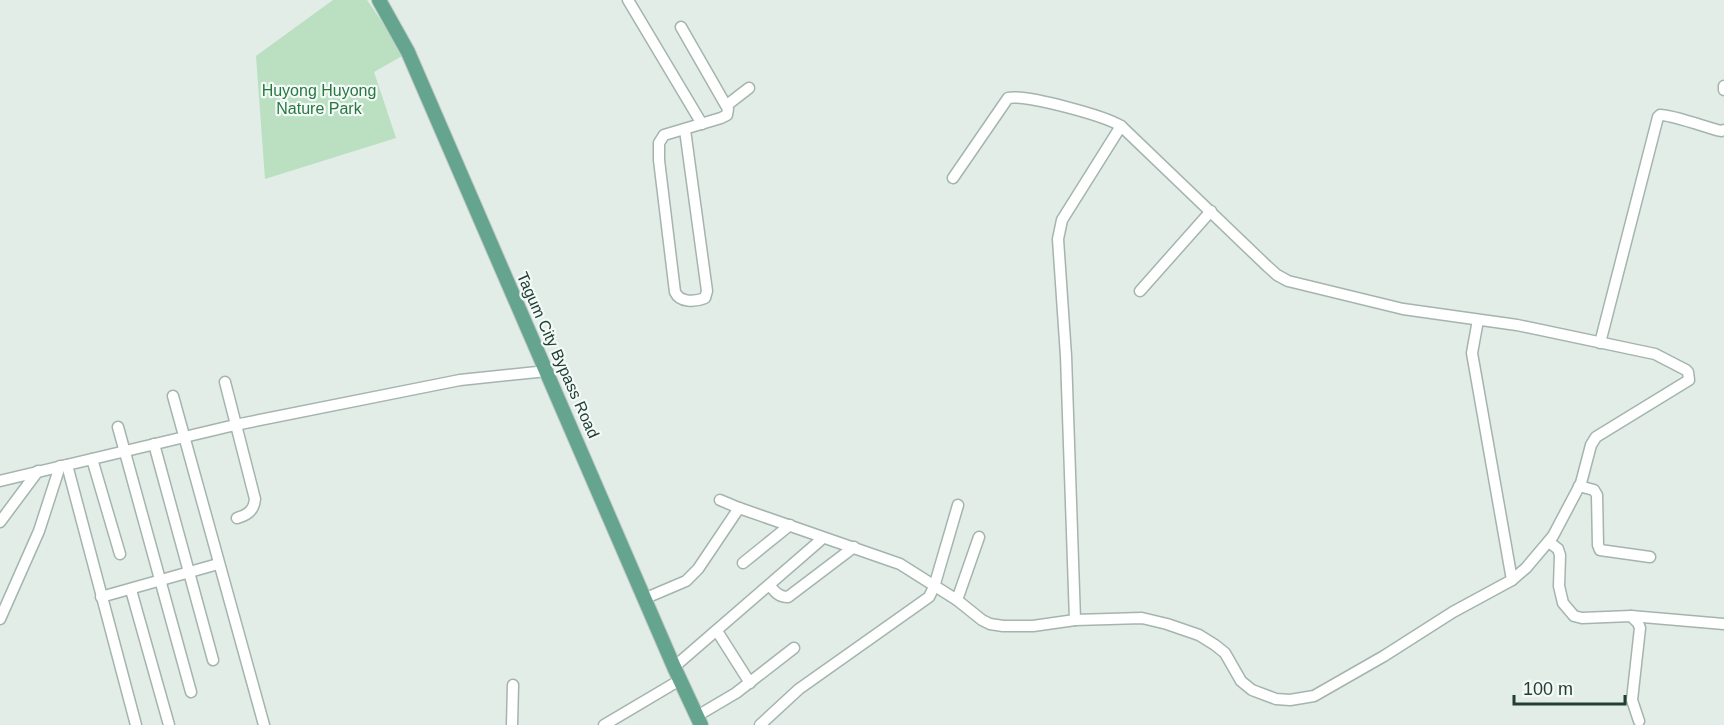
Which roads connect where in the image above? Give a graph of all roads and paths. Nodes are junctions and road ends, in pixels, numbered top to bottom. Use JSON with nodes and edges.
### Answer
{"nodes":[{"id":1,"x":380,"y":0,"type":"edge"},
{"id":2,"x":628,"y":0,"type":"edge"},
{"id":3,"x":681,"y":27,"type":"dead end"},
{"id":4,"x":749,"y":88,"type":"dead end"},
{"id":5,"x":727,"y":105,"type":"junction"},
{"id":6,"x":702,"y":124,"type":"junction"},
{"id":7,"x":1121,"y":126,"type":"junction"},
{"id":8,"x":686,"y":130,"type":"junction"},
{"id":9,"x":1724,"y":130,"type":"edge"},
{"id":10,"x":954,"y":178,"type":"dead end"},
{"id":11,"x":1211,"y":211,"type":"junction"},
{"id":12,"x":1140,"y":291,"type":"dead end"},
{"id":13,"x":1478,"y":320,"type":"junction"},
{"id":14,"x":1600,"y":343,"type":"junction"},
{"id":15,"x":547,"y":371,"type":"junction"},
{"id":16,"x":225,"y":382,"type":"dead end"},
{"id":17,"x":173,"y":396,"type":"dead end"},
{"id":18,"x":235,"y":425,"type":"junction"},
{"id":19,"x":118,"y":428,"type":"dead end"},
{"id":20,"x":184,"y":437,"type":"junction"},
{"id":21,"x":154,"y":444,"type":"junction"},
{"id":22,"x":123,"y":452,"type":"junction"},
{"id":23,"x":92,"y":459,"type":"junction"},
{"id":24,"x":63,"y":465,"type":"junction"},
{"id":25,"x":38,"y":471,"type":"junction"},
{"id":26,"x":0,"y":481,"type":"edge"},
{"id":27,"x":1580,"y":486,"type":"junction"},
{"id":28,"x":720,"y":500,"type":"dead end"},
{"id":29,"x":958,"y":505,"type":"dead end"},
{"id":30,"x":739,"y":508,"type":"junction"},
{"id":31,"x":237,"y":518,"type":"dead end"},
{"id":32,"x":0,"y":522,"type":"edge"},
{"id":33,"x":790,"y":525,"type":"junction"},
{"id":34,"x":978,"y":537,"type":"dead end"},
{"id":35,"x":823,"y":538,"type":"junction"},
{"id":36,"x":1550,"y":542,"type":"junction"},
{"id":37,"x":854,"y":547,"type":"junction"},
{"id":38,"x":120,"y":554,"type":"dead end"},
{"id":39,"x":1650,"y":557,"type":"dead end"},
{"id":40,"x":743,"y":563,"type":"dead end"},
{"id":41,"x":218,"y":564,"type":"junction"},
{"id":42,"x":190,"y":573,"type":"junction"},
{"id":43,"x":159,"y":580,"type":"junction"},
{"id":44,"x":1512,"y":580,"type":"junction"},
{"id":45,"x":770,"y":586,"type":"junction"},
{"id":46,"x":934,"y":587,"type":"junction"},
{"id":47,"x":131,"y":590,"type":"junction"},
{"id":48,"x":101,"y":597,"type":"junction"},
{"id":49,"x":645,"y":598,"type":"junction"},
{"id":50,"x":957,"y":600,"type":"junction"},
{"id":51,"x":1631,"y":616,"type":"junction"},
{"id":52,"x":0,"y":619,"type":"edge"},
{"id":53,"x":1075,"y":620,"type":"junction"},
{"id":54,"x":1724,"y":624,"type":"edge"},
{"id":55,"x":717,"y":631,"type":"junction"},
{"id":56,"x":794,"y":648,"type":"dead end"},
{"id":57,"x":213,"y":660,"type":"dead end"},
{"id":58,"x":677,"y":674,"type":"junction"},
{"id":59,"x":750,"y":683,"type":"junction"},
{"id":60,"x":513,"y":685,"type":"dead end"},
{"id":61,"x":191,"y":692,"type":"dead end"},
{"id":62,"x":699,"y":721,"type":"edge"},
{"id":63,"x":1639,"y":721,"type":"dead end"},
{"id":64,"x":136,"y":725,"type":"edge"},
{"id":65,"x":169,"y":725,"type":"edge"},
{"id":66,"x":264,"y":725,"type":"edge"},
{"id":67,"x":512,"y":725,"type":"edge"},
{"id":68,"x":604,"y":725,"type":"edge"},
{"id":69,"x":760,"y":725,"type":"edge"}],
"edges":[{"from":1,"to":15,"type":"main road","name":"Tagum City Bypass Road"},
{"from":2,"to":6,"type":"street"},
{"from":3,"to":5,"type":"street"},
{"from":4,"to":5,"type":"street"},
{"from":5,"to":6,"type":"street"},
{"from":6,"to":8,"type":"street"},
{"from":7,"to":10,"type":"street"},
{"from":7,"to":11,"type":"street"},
{"from":7,"to":53,"type":"street"},
{"from":8,"to":8,"type":"street"},
{"from":9,"to":14,"type":"street"},
{"from":11,"to":12,"type":"street"},
{"from":11,"to":13,"type":"street"},
{"from":13,"to":14,"type":"street"},
{"from":13,"to":44,"type":"street"},
{"from":14,"to":27,"type":"street"},
{"from":15,"to":18,"type":"street"},
{"from":15,"to":49,"type":"main road","name":"Tagum City Bypass Road"},
{"from":16,"to":18,"type":"street"},
{"from":17,"to":20,"type":"street"},
{"from":18,"to":20,"type":"street"},
{"from":18,"to":31,"type":"street"},
{"from":19,"to":22,"type":"street"},
{"from":20,"to":21,"type":"street"},
{"from":20,"to":41,"type":"street"},
{"from":21,"to":22,"type":"street"},
{"from":21,"to":42,"type":"street"},
{"from":22,"to":23,"type":"street"},
{"from":22,"to":43,"type":"street"},
{"from":23,"to":24,"type":"street"},
{"from":23,"to":38,"type":"street"},
{"from":24,"to":25,"type":"street"},
{"from":24,"to":48,"type":"street"},
{"from":24,"to":52,"type":"street"},
{"from":25,"to":26,"type":"street"},
{"from":25,"to":32,"type":"street"},
{"from":27,"to":36,"type":"street"},
{"from":27,"to":39,"type":"street"},
{"from":28,"to":30,"type":"street"},
{"from":29,"to":46,"type":"street"},
{"from":30,"to":33,"type":"street"},
{"from":30,"to":49,"type":"street"},
{"from":33,"to":35,"type":"street"},
{"from":33,"to":40,"type":"street"},
{"from":34,"to":50,"type":"street"},
{"from":35,"to":37,"type":"street"},
{"from":35,"to":45,"type":"street"},
{"from":36,"to":44,"type":"street"},
{"from":36,"to":51,"type":"street"},
{"from":37,"to":45,"type":"street"},
{"from":37,"to":46,"type":"street"},
{"from":41,"to":42,"type":"street"},
{"from":41,"to":66,"type":"street"},
{"from":42,"to":43,"type":"street"},
{"from":42,"to":57,"type":"street"},
{"from":43,"to":47,"type":"street"},
{"from":43,"to":61,"type":"street"},
{"from":44,"to":53,"type":"street"},
{"from":45,"to":55,"type":"street"},
{"from":46,"to":50,"type":"street"},
{"from":46,"to":69,"type":"street"},
{"from":47,"to":48,"type":"street"},
{"from":47,"to":65,"type":"street"},
{"from":48,"to":64,"type":"street"},
{"from":49,"to":58,"type":"main road","name":"Tagum City Bypass Road"},
{"from":50,"to":53,"type":"street"},
{"from":51,"to":54,"type":"street"},
{"from":51,"to":63,"type":"street"},
{"from":55,"to":58,"type":"street"},
{"from":55,"to":59,"type":"street"},
{"from":56,"to":59,"type":"street"},
{"from":58,"to":62,"type":"main road","name":"Tagum City Bypass Road"},
{"from":58,"to":68,"type":"street"},
{"from":59,"to":62,"type":"street"},
{"from":60,"to":67,"type":"street"}]}
